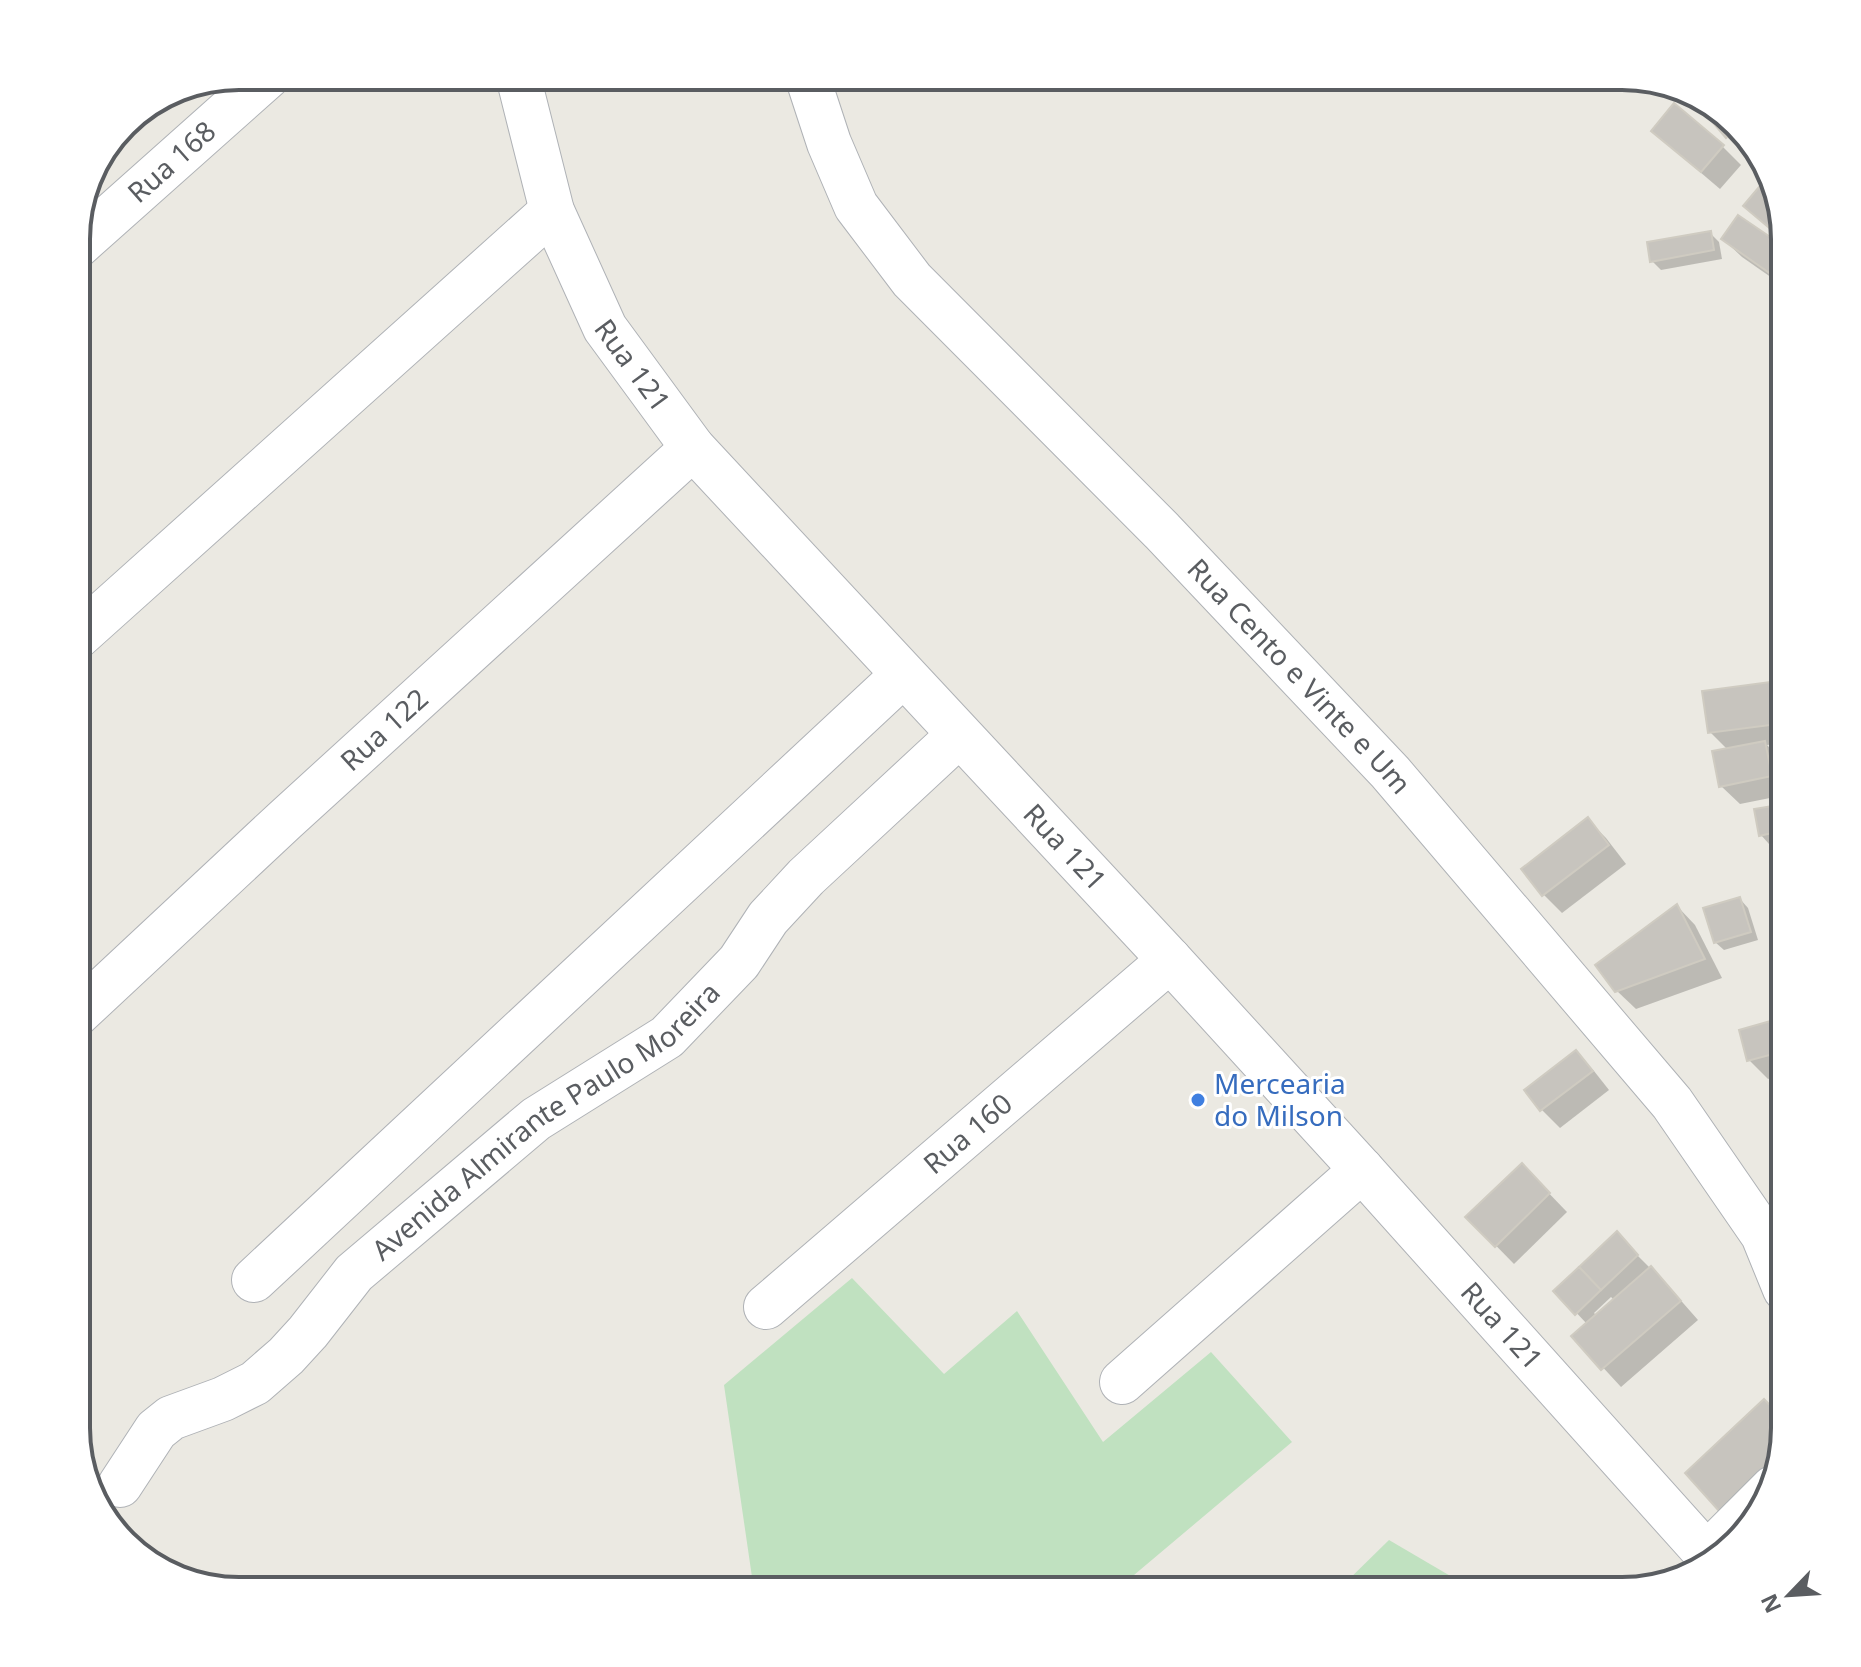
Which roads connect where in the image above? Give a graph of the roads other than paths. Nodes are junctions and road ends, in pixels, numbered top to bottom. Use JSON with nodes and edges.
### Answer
{"nodes":[{"id":1,"x":252,"y":90,"type":"edge"},
{"id":2,"x":522,"y":90,"type":"edge"},
{"id":3,"x":812,"y":90,"type":"edge"},
{"id":4,"x":552,"y":211,"type":"junction"},
{"id":5,"x":90,"y":235,"type":"edge"},
{"id":6,"x":693,"y":448,"type":"junction"},
{"id":7,"x":90,"y":625,"type":"edge"},
{"id":8,"x":903,"y":675,"type":"junction"},
{"id":9,"x":959,"y":735,"type":"junction"},
{"id":10,"x":1170,"y":960,"type":"junction"},
{"id":11,"x":90,"y":1002,"type":"edge"},
{"id":12,"x":1362,"y":1170,"type":"junction"},
{"id":13,"x":1771,"y":1255,"type":"edge"},
{"id":14,"x":254,"y":1280,"type":"dead end"},
{"id":15,"x":766,"y":1307,"type":"dead end"},
{"id":16,"x":1122,"y":1382,"type":"dead end"},
{"id":17,"x":120,"y":1485,"type":"dead end"},
{"id":18,"x":1705,"y":1552,"type":"edge"}],
"edges":[{"from":1,"to":5,"type":"street","name":"Rua 168"},
{"from":2,"to":4,"type":"street","name":"Rua 121"},
{"from":3,"to":13,"type":"street","name":"Rua Cento e Vinte e Um"},
{"from":4,"to":6,"type":"street","name":"Rua 121"},
{"from":4,"to":7,"type":"street"},
{"from":6,"to":8,"type":"street","name":"Rua 121"},
{"from":6,"to":11,"type":"street","name":"Rua 122"},
{"from":8,"to":9,"type":"street","name":"Rua 121"},
{"from":8,"to":14,"type":"street"},
{"from":9,"to":10,"type":"street","name":"Rua 121"},
{"from":9,"to":17,"type":"street","name":"Avenida Almirante Paulo Moreira"},
{"from":10,"to":12,"type":"street","name":"Rua 121"},
{"from":10,"to":15,"type":"street","name":"Rua 160"},
{"from":12,"to":16,"type":"street"},
{"from":12,"to":18,"type":"street","name":"Rua 121"}]}
